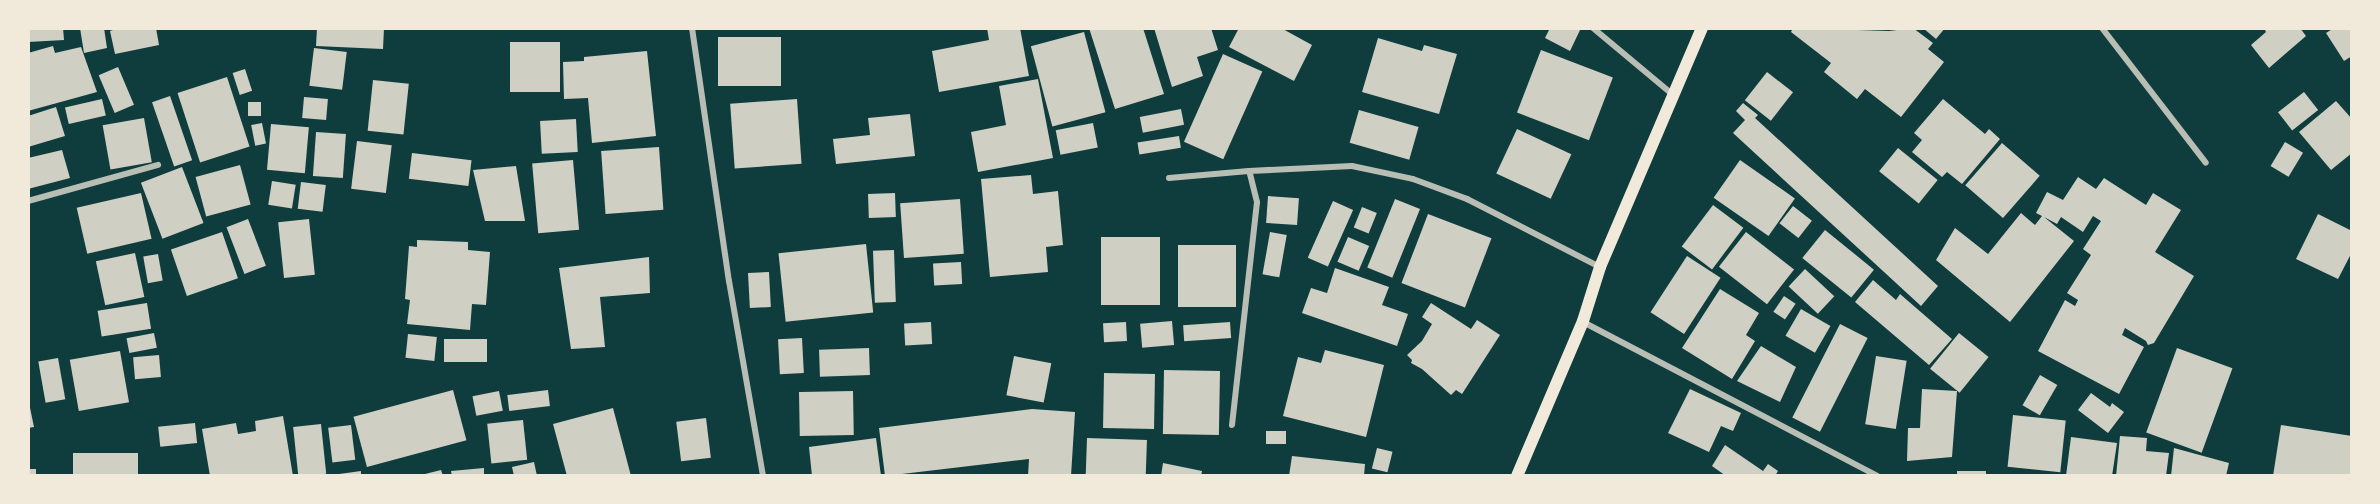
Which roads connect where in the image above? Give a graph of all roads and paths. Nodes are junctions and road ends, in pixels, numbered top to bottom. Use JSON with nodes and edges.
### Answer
{"nodes":[{"id":1,"x":692,"y":28,"type":"edge"},
{"id":2,"x":1593,"y":28,"type":"edge"},
{"id":3,"x":1702,"y":28,"type":"edge"},
{"id":4,"x":2102,"y":28,"type":"edge"},
{"id":5,"x":1672,"y":94,"type":"junction"},
{"id":6,"x":2206,"y":163,"type":"dead end"},
{"id":7,"x":158,"y":165,"type":"dead end"},
{"id":8,"x":1249,"y":171,"type":"junction"},
{"id":9,"x":1169,"y":178,"type":"dead end"},
{"id":10,"x":28,"y":201,"type":"edge"},
{"id":11,"x":1600,"y":267,"type":"junction"},
{"id":12,"x":1583,"y":321,"type":"junction"},
{"id":13,"x":1232,"y":424,"type":"dead end"},
{"id":14,"x":763,"y":476,"type":"edge"},
{"id":15,"x":1517,"y":476,"type":"edge"},
{"id":16,"x":1877,"y":476,"type":"edge"}],
"edges":[{"from":1,"to":14,"type":"street"},
{"from":2,"to":5,"type":"street"},
{"from":3,"to":5,"type":"main road"},
{"from":4,"to":6,"type":"street"},
{"from":5,"to":11,"type":"main road"},
{"from":7,"to":10,"type":"street"},
{"from":8,"to":9,"type":"street"},
{"from":8,"to":11,"type":"street"},
{"from":8,"to":13,"type":"street"},
{"from":11,"to":12,"type":"main road"},
{"from":12,"to":15,"type":"main road"},
{"from":12,"to":16,"type":"street"}]}
